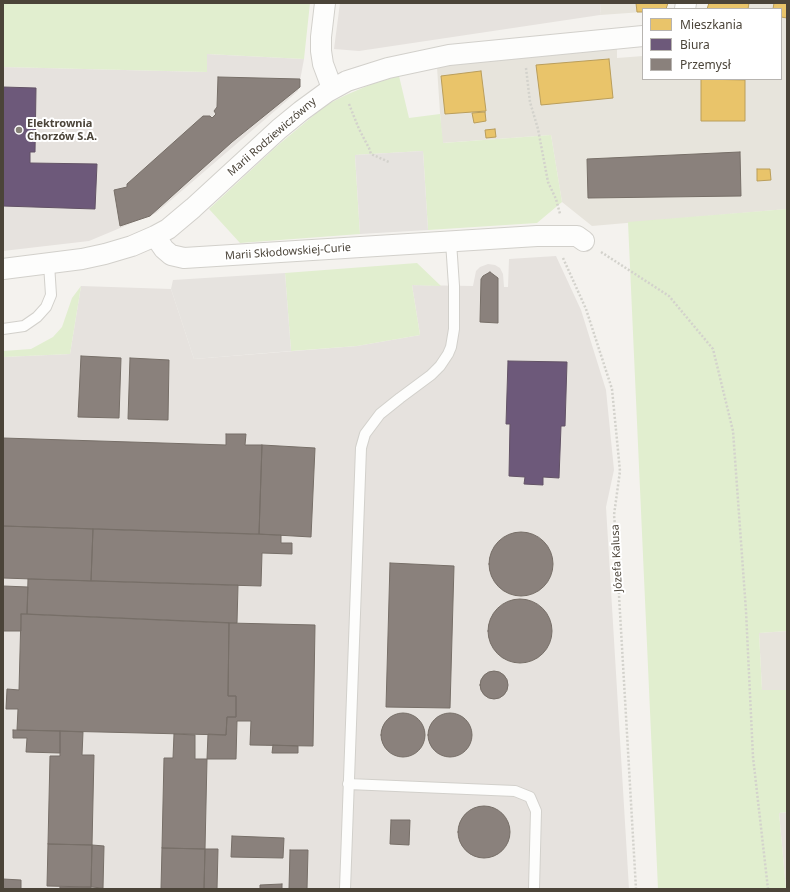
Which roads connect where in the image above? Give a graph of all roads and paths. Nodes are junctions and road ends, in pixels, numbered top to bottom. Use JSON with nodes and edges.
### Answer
{"nodes":[{"id":1,"x":325,"y":3,"type":"edge"},
{"id":2,"x":642,"y":36,"type":"edge"},
{"id":3,"x":524,"y":48,"type":"junction"},
{"id":4,"x":332,"y":88,"type":"junction"},
{"id":5,"x":348,"y":102,"type":"dead end"},
{"id":6,"x":389,"y":162,"type":"dead end"},
{"id":7,"x":155,"y":236,"type":"junction"},
{"id":8,"x":558,"y":237,"type":"junction"},
{"id":9,"x":584,"y":241,"type":"joint"},
{"id":10,"x":451,"y":242,"type":"junction"},
{"id":11,"x":49,"y":264,"type":"junction"},
{"id":12,"x":3,"y":269,"type":"edge"},
{"id":13,"x":3,"y":329,"type":"edge"},
{"id":14,"x":348,"y":784,"type":"junction"},
{"id":15,"x":345,"y":889,"type":"edge"},
{"id":16,"x":534,"y":889,"type":"edge"},
{"id":17,"x":636,"y":889,"type":"edge"},
{"id":18,"x":768,"y":889,"type":"edge"}],
"edges":[{"from":1,"to":4,"type":"street"},
{"from":2,"to":3,"type":"street","name":"Marii Rodziewiczówny"},
{"from":3,"to":4,"type":"street","name":"Marii Rodziewiczówny"},
{"from":3,"to":8,"type":"path","name":"Józefa Kalusa"},
{"from":4,"to":7,"type":"street","name":"Marii Rodziewiczówny"},
{"from":5,"to":6,"type":"path"},
{"from":7,"to":10,"type":"street","name":"Marii Skłodowskiej-Curie"},
{"from":7,"to":11,"type":"street"},
{"from":8,"to":9,"type":"street","name":"Marii Skłodowskiej-Curie"},
{"from":8,"to":10,"type":"street","name":"Marii Skłodowskiej-Curie"},
{"from":8,"to":17,"type":"path","name":"Józefa Kalusa"},
{"from":9,"to":18,"type":"path"},
{"from":10,"to":14,"type":"lane"},
{"from":11,"to":12,"type":"street"},
{"from":11,"to":13,"type":"lane"},
{"from":14,"to":15,"type":"lane"},
{"from":14,"to":16,"type":"lane"}]}
